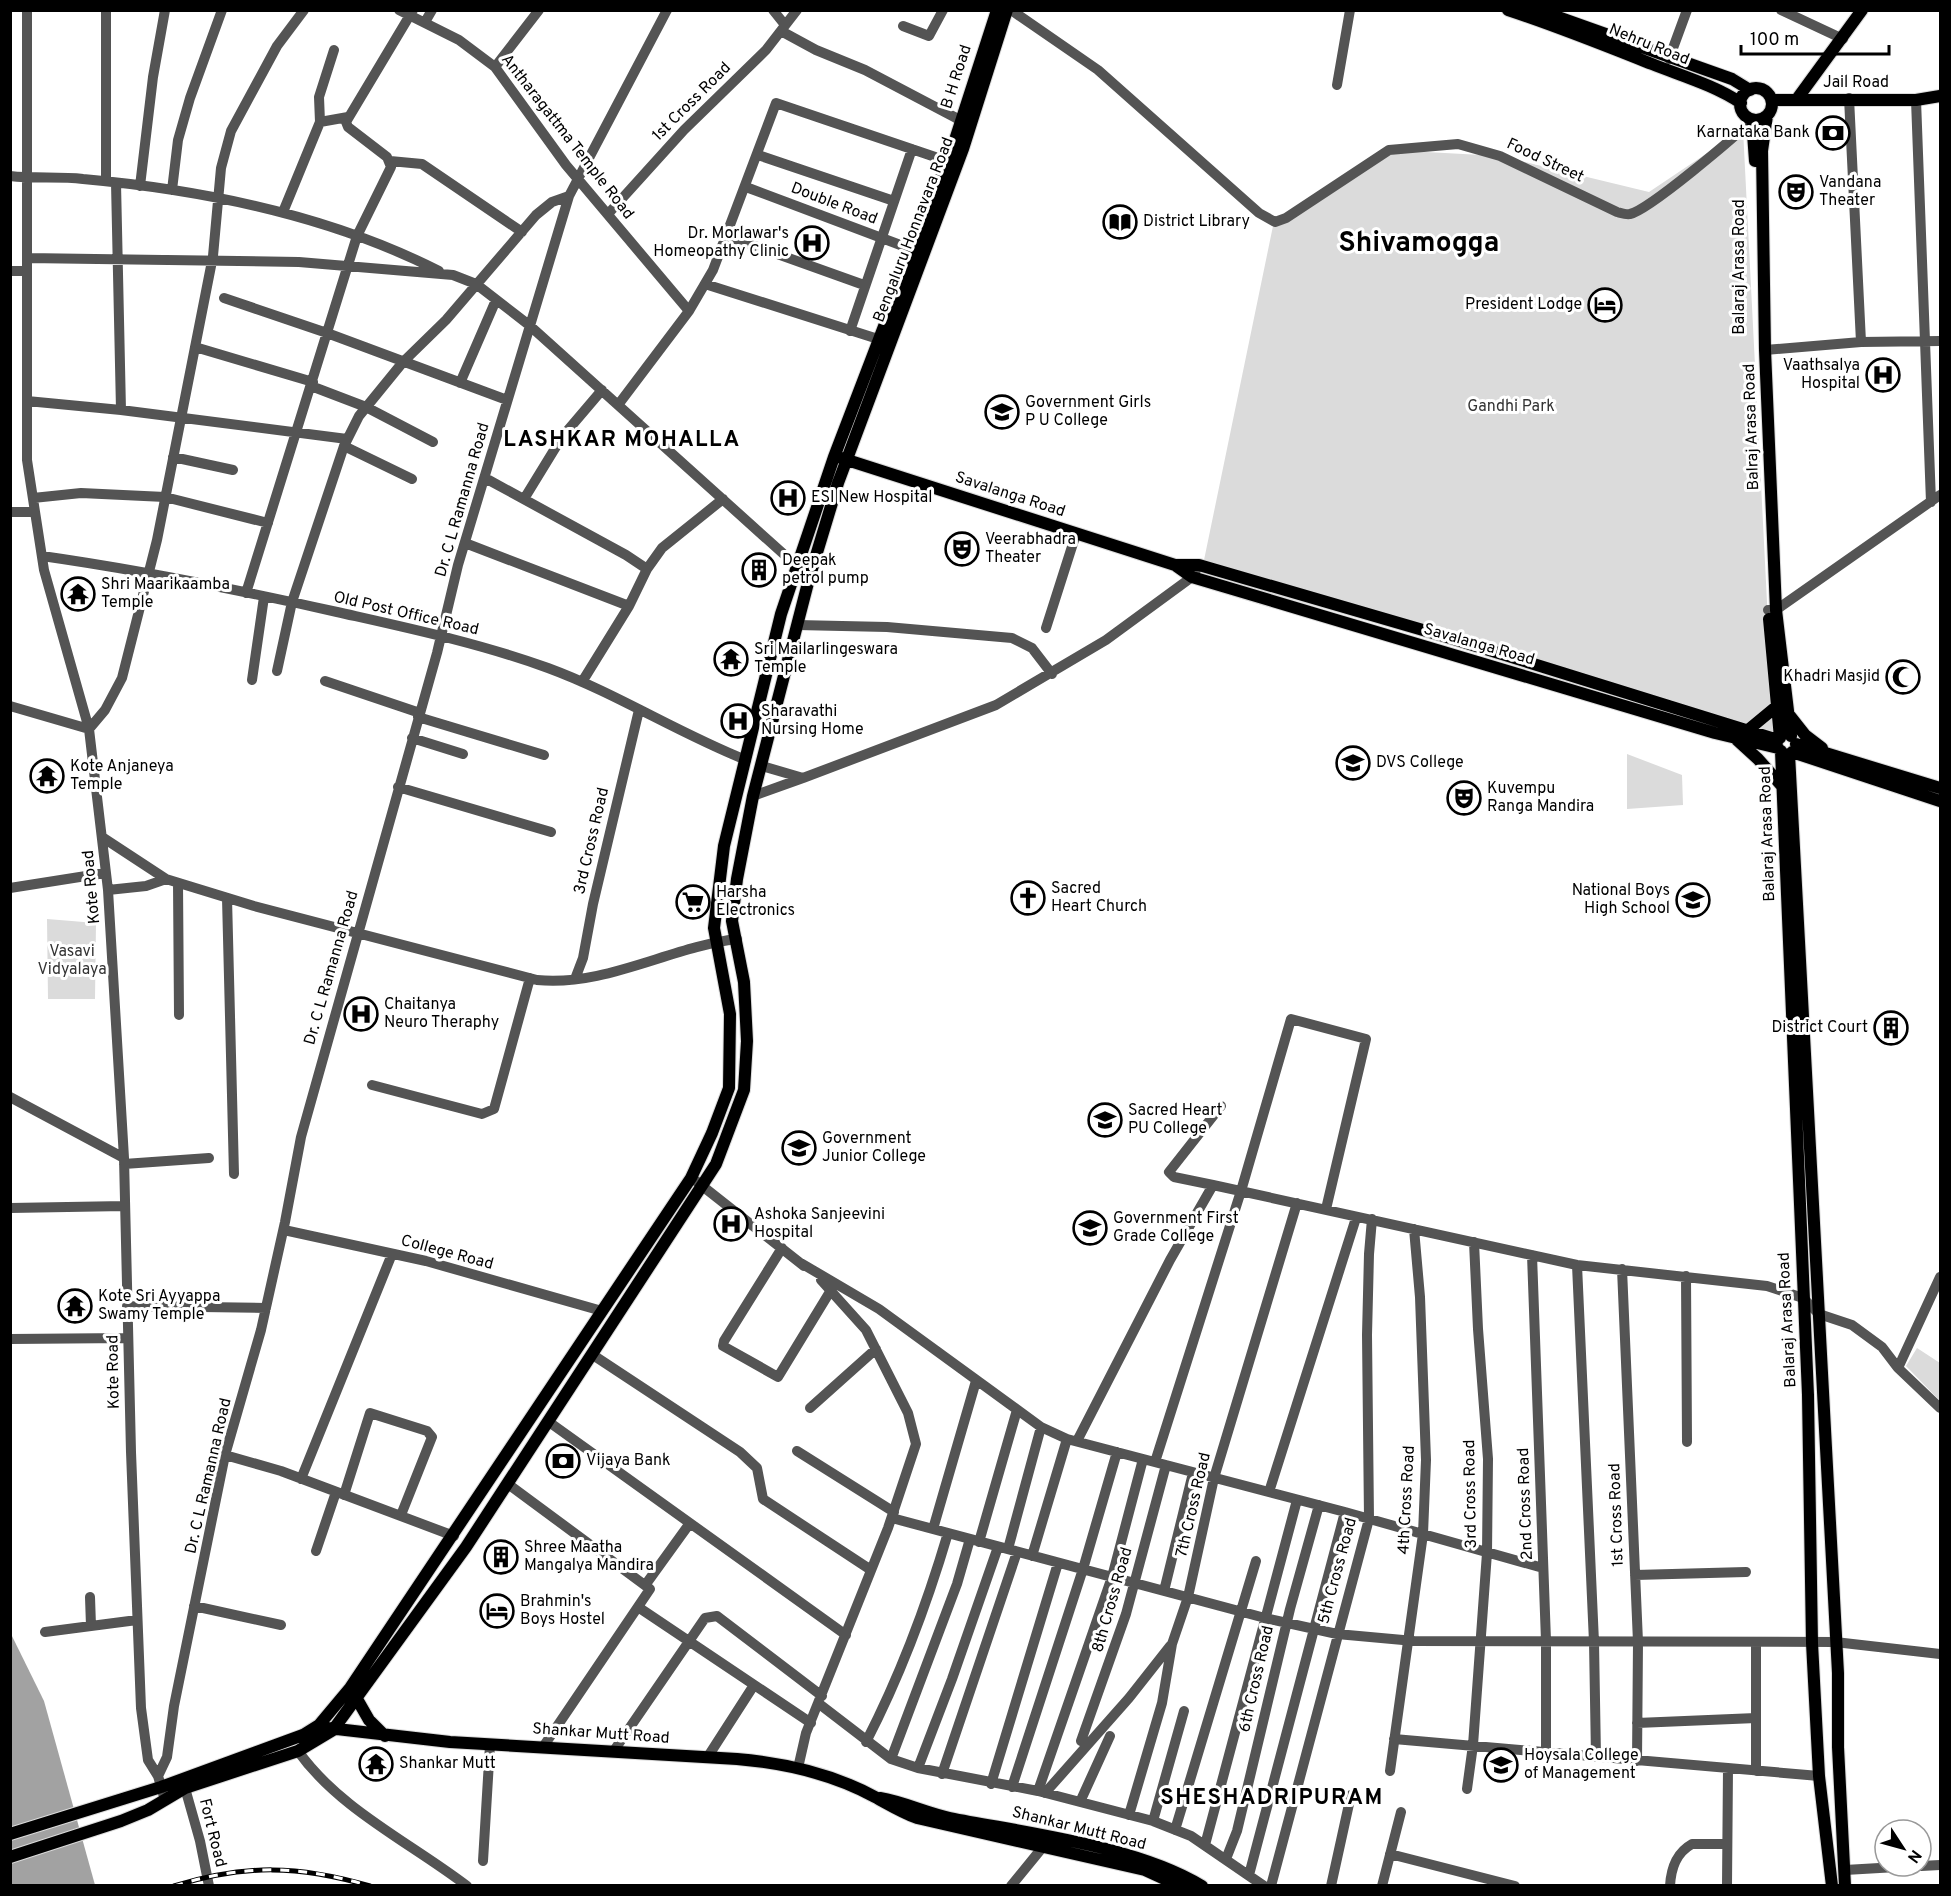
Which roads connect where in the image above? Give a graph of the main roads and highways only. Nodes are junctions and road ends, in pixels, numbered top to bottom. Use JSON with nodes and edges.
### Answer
{"nodes":[{"id":1,"x":997,"y":10,"type":"edge"},
{"id":2,"x":1009,"y":10,"type":"edge"},
{"id":3,"x":1508,"y":10,"type":"edge"},
{"id":4,"x":1538,"y":10,"type":"edge"},
{"id":5,"x":1862,"y":10,"type":"edge"},
{"id":6,"x":1562,"y":14,"type":"edge"},
{"id":7,"x":1750,"y":90,"type":"junction"},
{"id":8,"x":1941,"y":96,"type":"edge"},
{"id":9,"x":1797,"y":99,"type":"junction"},
{"id":10,"x":1772,"y":100,"type":"junction"},
{"id":11,"x":1741,"y":103,"type":"junction"},
{"id":12,"x":1767,"y":116,"type":"junction"},
{"id":13,"x":1752,"y":120,"type":"junction"},
{"id":14,"x":834,"y":457,"type":"junction"},
{"id":15,"x":847,"y":460,"type":"junction"},
{"id":16,"x":1196,"y":571,"type":"junction"},
{"id":17,"x":1772,"y":610,"type":"junction"},
{"id":18,"x":1777,"y":706,"type":"junction"},
{"id":19,"x":1789,"y":715,"type":"junction"},
{"id":20,"x":1748,"y":730,"type":"junction"},
{"id":21,"x":1734,"y":737,"type":"junction"},
{"id":22,"x":1786,"y":745,"type":"junction"},
{"id":23,"x":1832,"y":755,"type":"junction"},
{"id":24,"x":1782,"y":787,"type":"junction"},
{"id":25,"x":1941,"y":788,"type":"edge"},
{"id":26,"x":1941,"y":801,"type":"edge"},
{"id":27,"x":357,"y":1699,"type":"junction"},
{"id":28,"x":319,"y":1725,"type":"junction"},
{"id":29,"x":333,"y":1730,"type":"junction"},
{"id":30,"x":385,"y":1736,"type":"junction"},
{"id":31,"x":876,"y":1797,"type":"junction"},
{"id":32,"x":10,"y":1834,"type":"edge"},
{"id":33,"x":10,"y":1857,"type":"edge"},
{"id":34,"x":1178,"y":1881,"type":"edge"},
{"id":35,"x":1202,"y":1886,"type":"edge"},
{"id":36,"x":1832,"y":1886,"type":"edge"},
{"id":37,"x":1845,"y":1886,"type":"edge"}],
"edges":[{"from":1,"to":14,"type":"main road","name":"B H Road"},
{"from":2,"to":15,"type":"main road","name":"Bengaluru Honnavara Road"},
{"from":3,"to":11,"type":"main road","name":"Nehru Road"},
{"from":4,"to":6,"type":"main road","name":"Nehru Road"},
{"from":5,"to":9,"type":"main road"},
{"from":6,"to":7,"type":"main road","name":"Nehru Road"},
{"from":7,"to":10,"type":"main road"},
{"from":7,"to":11,"type":"main road"},
{"from":8,"to":9,"type":"main road","name":"Jail Road"},
{"from":9,"to":10,"type":"main road","name":"Jail Road"},
{"from":10,"to":12,"type":"main road"},
{"from":11,"to":13,"type":"main road"},
{"from":12,"to":13,"type":"main road"},
{"from":12,"to":17,"type":"main road","name":"Balraj Arasa Road"},
{"from":13,"to":17,"type":"main road","name":"Balaraj Arasa Road"},
{"from":14,"to":15,"type":"main road","name":"Savalanga Road"},
{"from":14,"to":28,"type":"main road","name":"B H Road"},
{"from":15,"to":16,"type":"main road","name":"Savalanga Road"},
{"from":15,"to":27,"type":"main road","name":"Bengaluru Honnavara Road"},
{"from":16,"to":20,"type":"main road","name":"Savalanga Road"},
{"from":16,"to":21,"type":"main road","name":"Savalanga Road"},
{"from":17,"to":18,"type":"main road","name":"Balaraj Arasa Road"},
{"from":17,"to":19,"type":"main road","name":"Balraj Arasa Road"},
{"from":18,"to":20,"type":"main road"},
{"from":18,"to":22,"type":"main road","name":"Balaraj Arasa Road"},
{"from":19,"to":22,"type":"main road","name":"Balraj Arasa Road"},
{"from":19,"to":23,"type":"main road"},
{"from":20,"to":22,"type":"main road","name":"Savalanga Road"},
{"from":21,"to":22,"type":"main road","name":"Savalanga Road"},
{"from":21,"to":24,"type":"main road"},
{"from":22,"to":23,"type":"main road","name":"Savalanga Road"},
{"from":22,"to":24,"type":"main road","name":"Balaraj Arasa Road"},
{"from":22,"to":26,"type":"main road","name":"Savalanga Road"},
{"from":22,"to":37,"type":"main road","name":"Balaraj Arasa Road"},
{"from":23,"to":25,"type":"main road","name":"Savalanga Road"},
{"from":24,"to":36,"type":"main road","name":"Balaraj Arasa Road"},
{"from":27,"to":29,"type":"main road","name":"Bengaluru Honnavara Road"},
{"from":27,"to":30,"type":"main road"},
{"from":28,"to":29,"type":"main road","name":"Shankar Mutt Road"},
{"from":28,"to":32,"type":"main road"},
{"from":29,"to":30,"type":"main road","name":"Shankar Mutt Road"},
{"from":29,"to":33,"type":"main road"},
{"from":30,"to":31,"type":"main road","name":"Shankar Mutt Road"},
{"from":31,"to":34,"type":"main road","name":"Shankar Mutt Road"},
{"from":31,"to":34,"type":"main road","name":"Shankar Mutt Road"},
{"from":34,"to":35,"type":"main road","name":"Shankar Mutt Road"}]}
